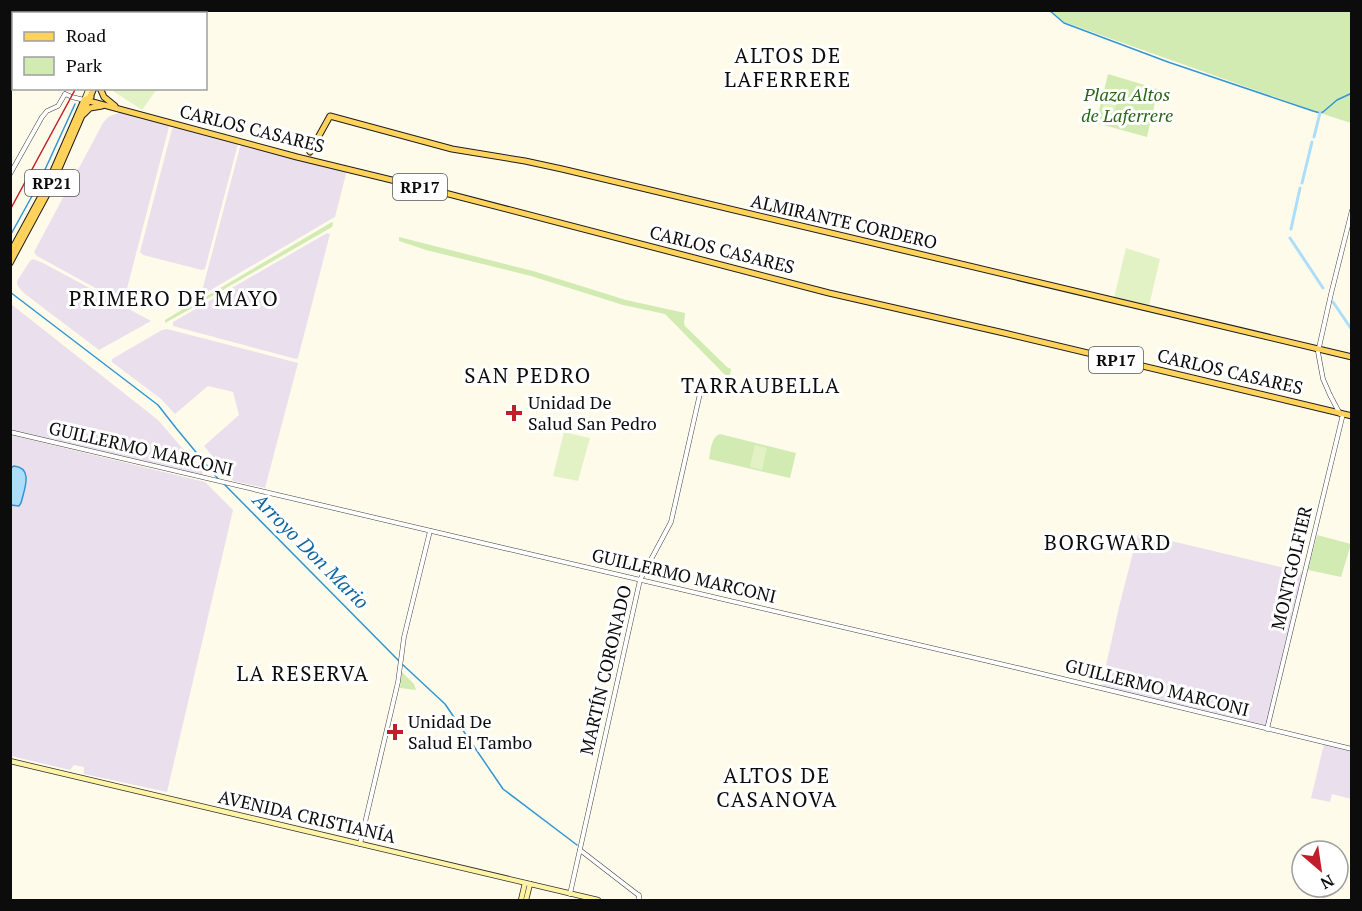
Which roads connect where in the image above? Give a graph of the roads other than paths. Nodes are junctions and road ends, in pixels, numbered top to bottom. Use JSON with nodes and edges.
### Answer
{"nodes":[{"id":1,"x":89,"y":90,"type":"edge"},
{"id":2,"x":93,"y":90,"type":"edge"},
{"id":3,"x":101,"y":90,"type":"edge"},
{"id":4,"x":88,"y":99,"type":"junction"},
{"id":5,"x":114,"y":107,"type":"junction"},
{"id":6,"x":82,"y":116,"type":"junction"},
{"id":7,"x":310,"y":152,"type":"junction"},
{"id":8,"x":316,"y":161,"type":"junction"},
{"id":9,"x":10,"y":174,"type":"edge"},
{"id":10,"x":1352,"y":210,"type":"edge"},
{"id":11,"x":10,"y":253,"type":"edge"},
{"id":12,"x":10,"y":263,"type":"edge"},
{"id":13,"x":1318,"y":349,"type":"junction"},
{"id":14,"x":1352,"y":357,"type":"edge"},
{"id":15,"x":701,"y":389,"type":"dead end"},
{"id":16,"x":1341,"y":414,"type":"junction"},
{"id":17,"x":1352,"y":416,"type":"edge"},
{"id":18,"x":10,"y":432,"type":"edge"},
{"id":19,"x":430,"y":531,"type":"junction"},
{"id":20,"x":640,"y":580,"type":"junction"},
{"id":21,"x":1267,"y":729,"type":"junction"},
{"id":22,"x":1352,"y":749,"type":"edge"},
{"id":23,"x":10,"y":761,"type":"edge"},
{"id":24,"x":360,"y":844,"type":"junction"},
{"id":25,"x":580,"y":850,"type":"junction"},
{"id":26,"x":528,"y":884,"type":"junction"},
{"id":27,"x":570,"y":894,"type":"junction"},
{"id":28,"x":521,"y":900,"type":"edge"},
{"id":29,"x":526,"y":900,"type":"edge"},
{"id":30,"x":598,"y":900,"type":"edge"},
{"id":31,"x":639,"y":900,"type":"edge"}],
"edges":[{"from":1,"to":4,"type":"main road"},
{"from":2,"to":4,"type":"main road","number":"RP21"},
{"from":3,"to":5,"type":"main road"},
{"from":4,"to":5,"type":"main road","name":"CARLOS CASARES","number":"RP17"},
{"from":4,"to":6,"type":"main road","number":"RP21"},
{"from":4,"to":9,"type":"street","name":"CARLOS CASARES"},
{"from":4,"to":11,"type":"main road","number":"RP21"},
{"from":5,"to":6,"type":"main road","number":"RP17"},
{"from":5,"to":7,"type":"main road","name":"CARLOS CASARES","number":"RP17"},
{"from":5,"to":8,"type":"main road","name":"CARLOS CASARES","number":"RP17"},
{"from":6,"to":12,"type":"main road","number":"RP21"},
{"from":7,"to":8,"type":"main road"},
{"from":7,"to":13,"type":"main road","name":"ALMIRANTE CORDERO","number":"RP17"},
{"from":8,"to":16,"type":"main road","name":"CARLOS CASARES","number":"RP17"},
{"from":10,"to":13,"type":"street"},
{"from":13,"to":14,"type":"main road","name":"ALMIRANTE CORDERO","number":"RP17"},
{"from":13,"to":16,"type":"street"},
{"from":15,"to":20,"type":"street","name":"MARTÍN CORONADO"},
{"from":16,"to":17,"type":"main road","name":"CARLOS CASARES","number":"RP17"},
{"from":16,"to":21,"type":"street","name":"MONTGOLFIER"},
{"from":18,"to":19,"type":"street","name":"GUILLERMO MARCONI"},
{"from":19,"to":20,"type":"street","name":"GUILLERMO MARCONI"},
{"from":19,"to":24,"type":"street"},
{"from":20,"to":21,"type":"street","name":"GUILLERMO MARCONI"},
{"from":20,"to":25,"type":"street","name":"MARTÍN CORONADO"},
{"from":21,"to":22,"type":"street","name":"GUILLERMO MARCONI"},
{"from":23,"to":24,"type":"main road","name":"AVENIDA CRISTIANÍA"},
{"from":24,"to":26,"type":"main road","name":"AVENIDA CRISTIANÍA"},
{"from":25,"to":27,"type":"street","name":"MARTÍN CORONADO"},
{"from":25,"to":31,"type":"street"},
{"from":26,"to":27,"type":"main road","name":"AVENIDA CRISTIANÍA"},
{"from":26,"to":28,"type":"main road"},
{"from":26,"to":29,"type":"main road"},
{"from":27,"to":30,"type":"main road","name":"AVENIDA CRISTIANÍA"}]}
